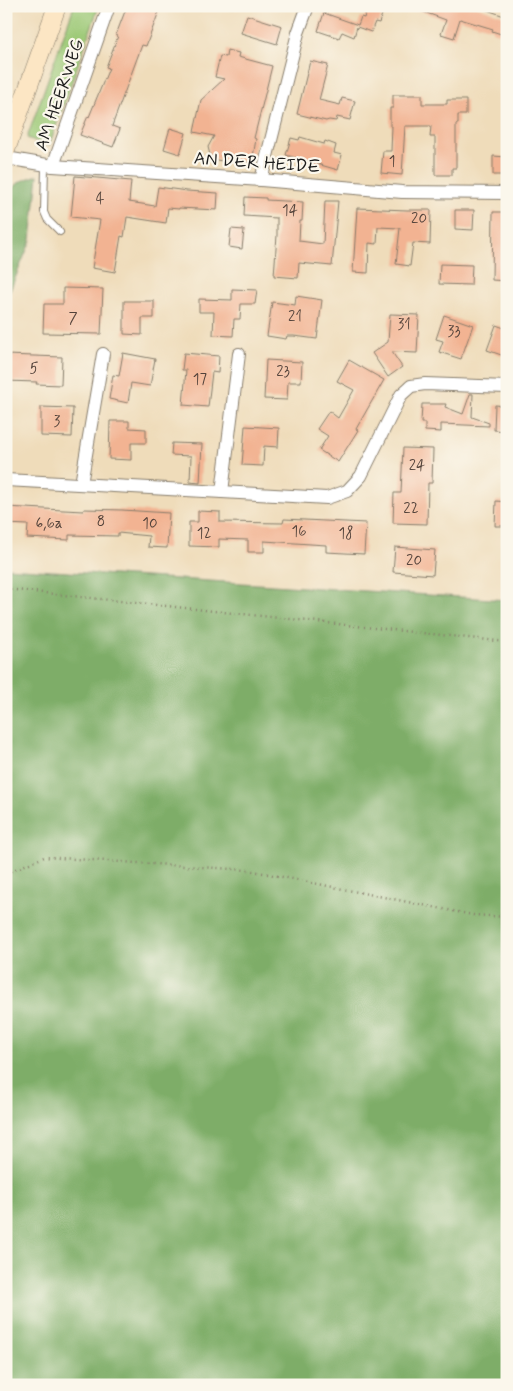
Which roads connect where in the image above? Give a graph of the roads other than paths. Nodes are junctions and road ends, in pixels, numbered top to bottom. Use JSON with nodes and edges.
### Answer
{"nodes":[{"id":1,"x":57,"y":6,"type":"edge"},
{"id":2,"x":109,"y":6,"type":"edge"},
{"id":3,"x":308,"y":6,"type":"edge"},
{"id":4,"x":6,"y":150,"type":"edge"},
{"id":5,"x":6,"y":158,"type":"edge"},
{"id":6,"x":49,"y":166,"type":"junction"},
{"id":7,"x":261,"y":180,"type":"junction"},
{"id":8,"x":507,"y":193,"type":"edge"},
{"id":9,"x":60,"y":232,"type":"dead end"},
{"id":10,"x":103,"y":354,"type":"dead end"},
{"id":11,"x":239,"y":354,"type":"dead end"},
{"id":12,"x":507,"y":387,"type":"edge"},
{"id":13,"x":6,"y":480,"type":"edge"},
{"id":14,"x":82,"y":484,"type":"junction"},
{"id":15,"x":222,"y":492,"type":"junction"}],
"edges":[{"from":1,"to":4,"type":"main road"},
{"from":2,"to":6,"type":"street","name":"AM HEERWEG"},
{"from":3,"to":7,"type":"street"},
{"from":5,"to":6,"type":"street","name":"AN DER HEIDE"},
{"from":6,"to":7,"type":"street","name":"AN DER HEIDE"},
{"from":6,"to":9,"type":"lane"},
{"from":7,"to":8,"type":"street","name":"AN DER HEIDE"},
{"from":10,"to":14,"type":"street"},
{"from":11,"to":15,"type":"street"},
{"from":12,"to":15,"type":"street"},
{"from":13,"to":14,"type":"street"},
{"from":14,"to":15,"type":"street"}]}
